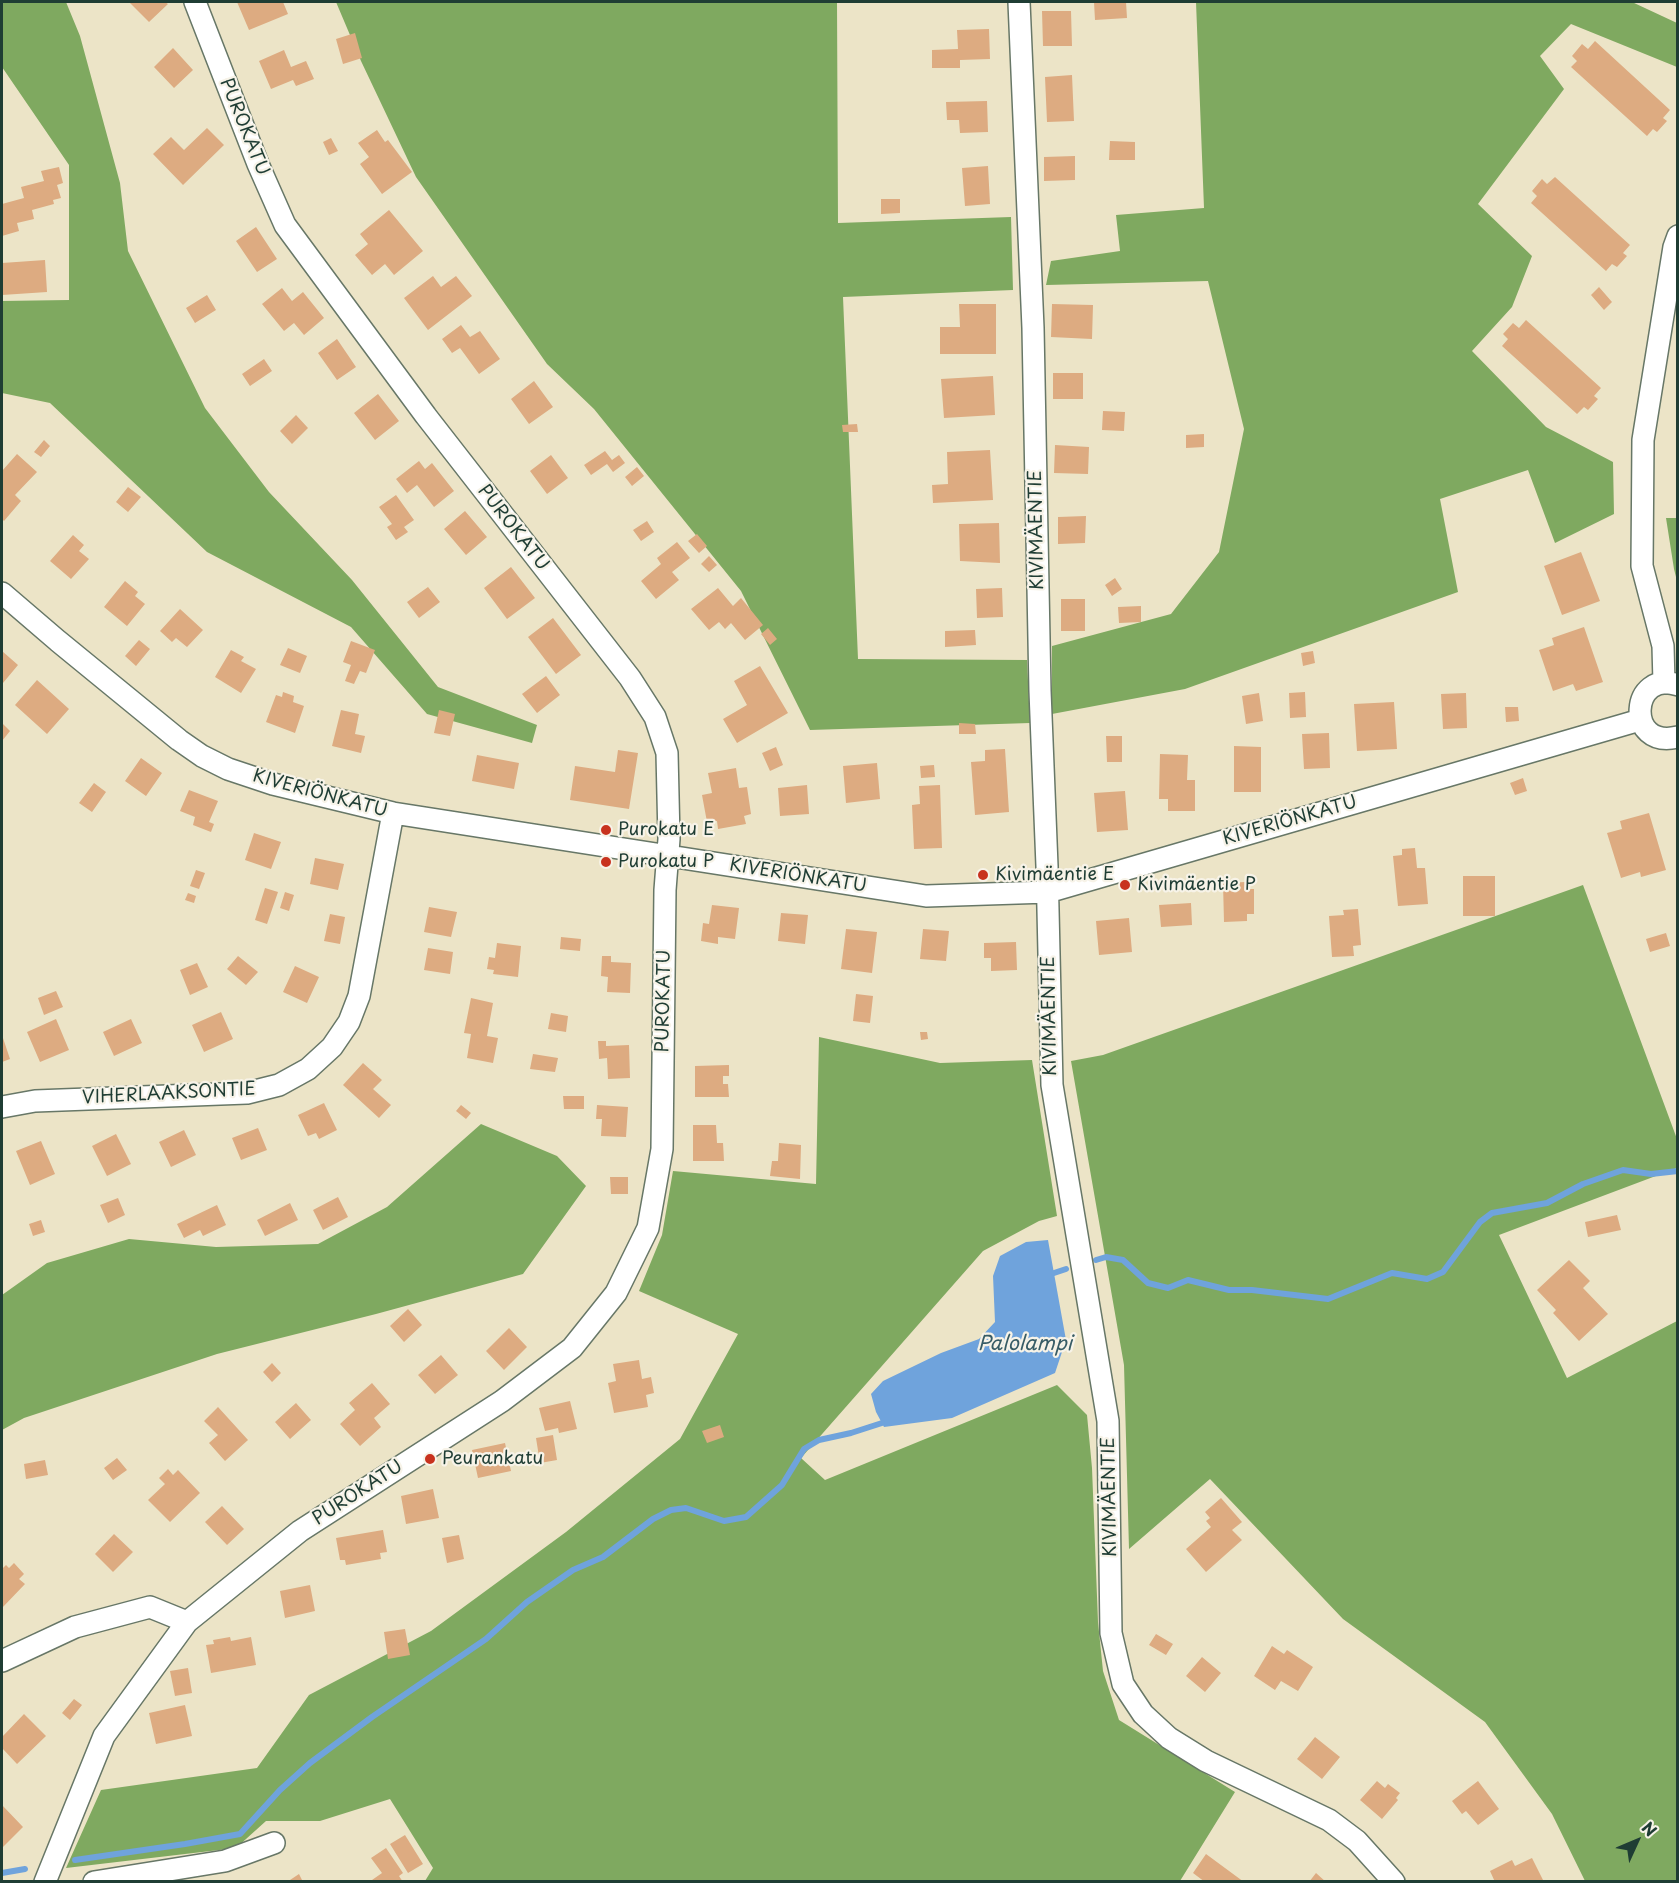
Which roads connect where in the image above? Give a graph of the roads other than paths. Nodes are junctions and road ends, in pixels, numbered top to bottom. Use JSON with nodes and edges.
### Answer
{"nodes":[{"id":1,"x":195,"y":2,"type":"edge"},
{"id":2,"x":1019,"y":2,"type":"edge"},
{"id":3,"x":1677,"y":236,"type":"edge"},
{"id":4,"x":2,"y":593,"type":"edge"},
{"id":5,"x":1671,"y":684,"type":"edge"},
{"id":6,"x":1640,"y":720,"type":"junction"},
{"id":7,"x":1677,"y":737,"type":"edge"},
{"id":8,"x":393,"y":813,"type":"junction"},
{"id":9,"x":667,"y":855,"type":"junction"},
{"id":10,"x":1048,"y":892,"type":"junction"},
{"id":11,"x":2,"y":1107,"type":"edge"},
{"id":12,"x":187,"y":1622,"type":"junction"},
{"id":13,"x":2,"y":1661,"type":"edge"},
{"id":14,"x":274,"y":1843,"type":"dead end"},
{"id":15,"x":45,"y":1881,"type":"edge"},
{"id":16,"x":94,"y":1881,"type":"edge"},
{"id":17,"x":1394,"y":1881,"type":"edge"}],
"edges":[{"from":1,"to":9,"type":"street","name":"PUROKATU"},
{"from":2,"to":10,"type":"street","name":"KIVIMÄENTIE"},
{"from":3,"to":5,"type":"street"},
{"from":4,"to":8,"type":"street","name":"KIVERIÖNKATU"},
{"from":5,"to":6,"type":"street"},
{"from":6,"to":7,"type":"street"},
{"from":6,"to":10,"type":"street","name":"KIVERIÖNKATU"},
{"from":8,"to":9,"type":"street","name":"KIVERIÖNKATU"},
{"from":8,"to":11,"type":"street","name":"VIHERLAAKSONTIE"},
{"from":9,"to":10,"type":"street","name":"KIVERIÖNKATU"},
{"from":9,"to":12,"type":"street","name":"PUROKATU"},
{"from":10,"to":17,"type":"street","name":"KIVIMÄENTIE"},
{"from":12,"to":13,"type":"street"},
{"from":12,"to":15,"type":"street","name":"PUROKATU"},
{"from":14,"to":16,"type":"street"}]}
